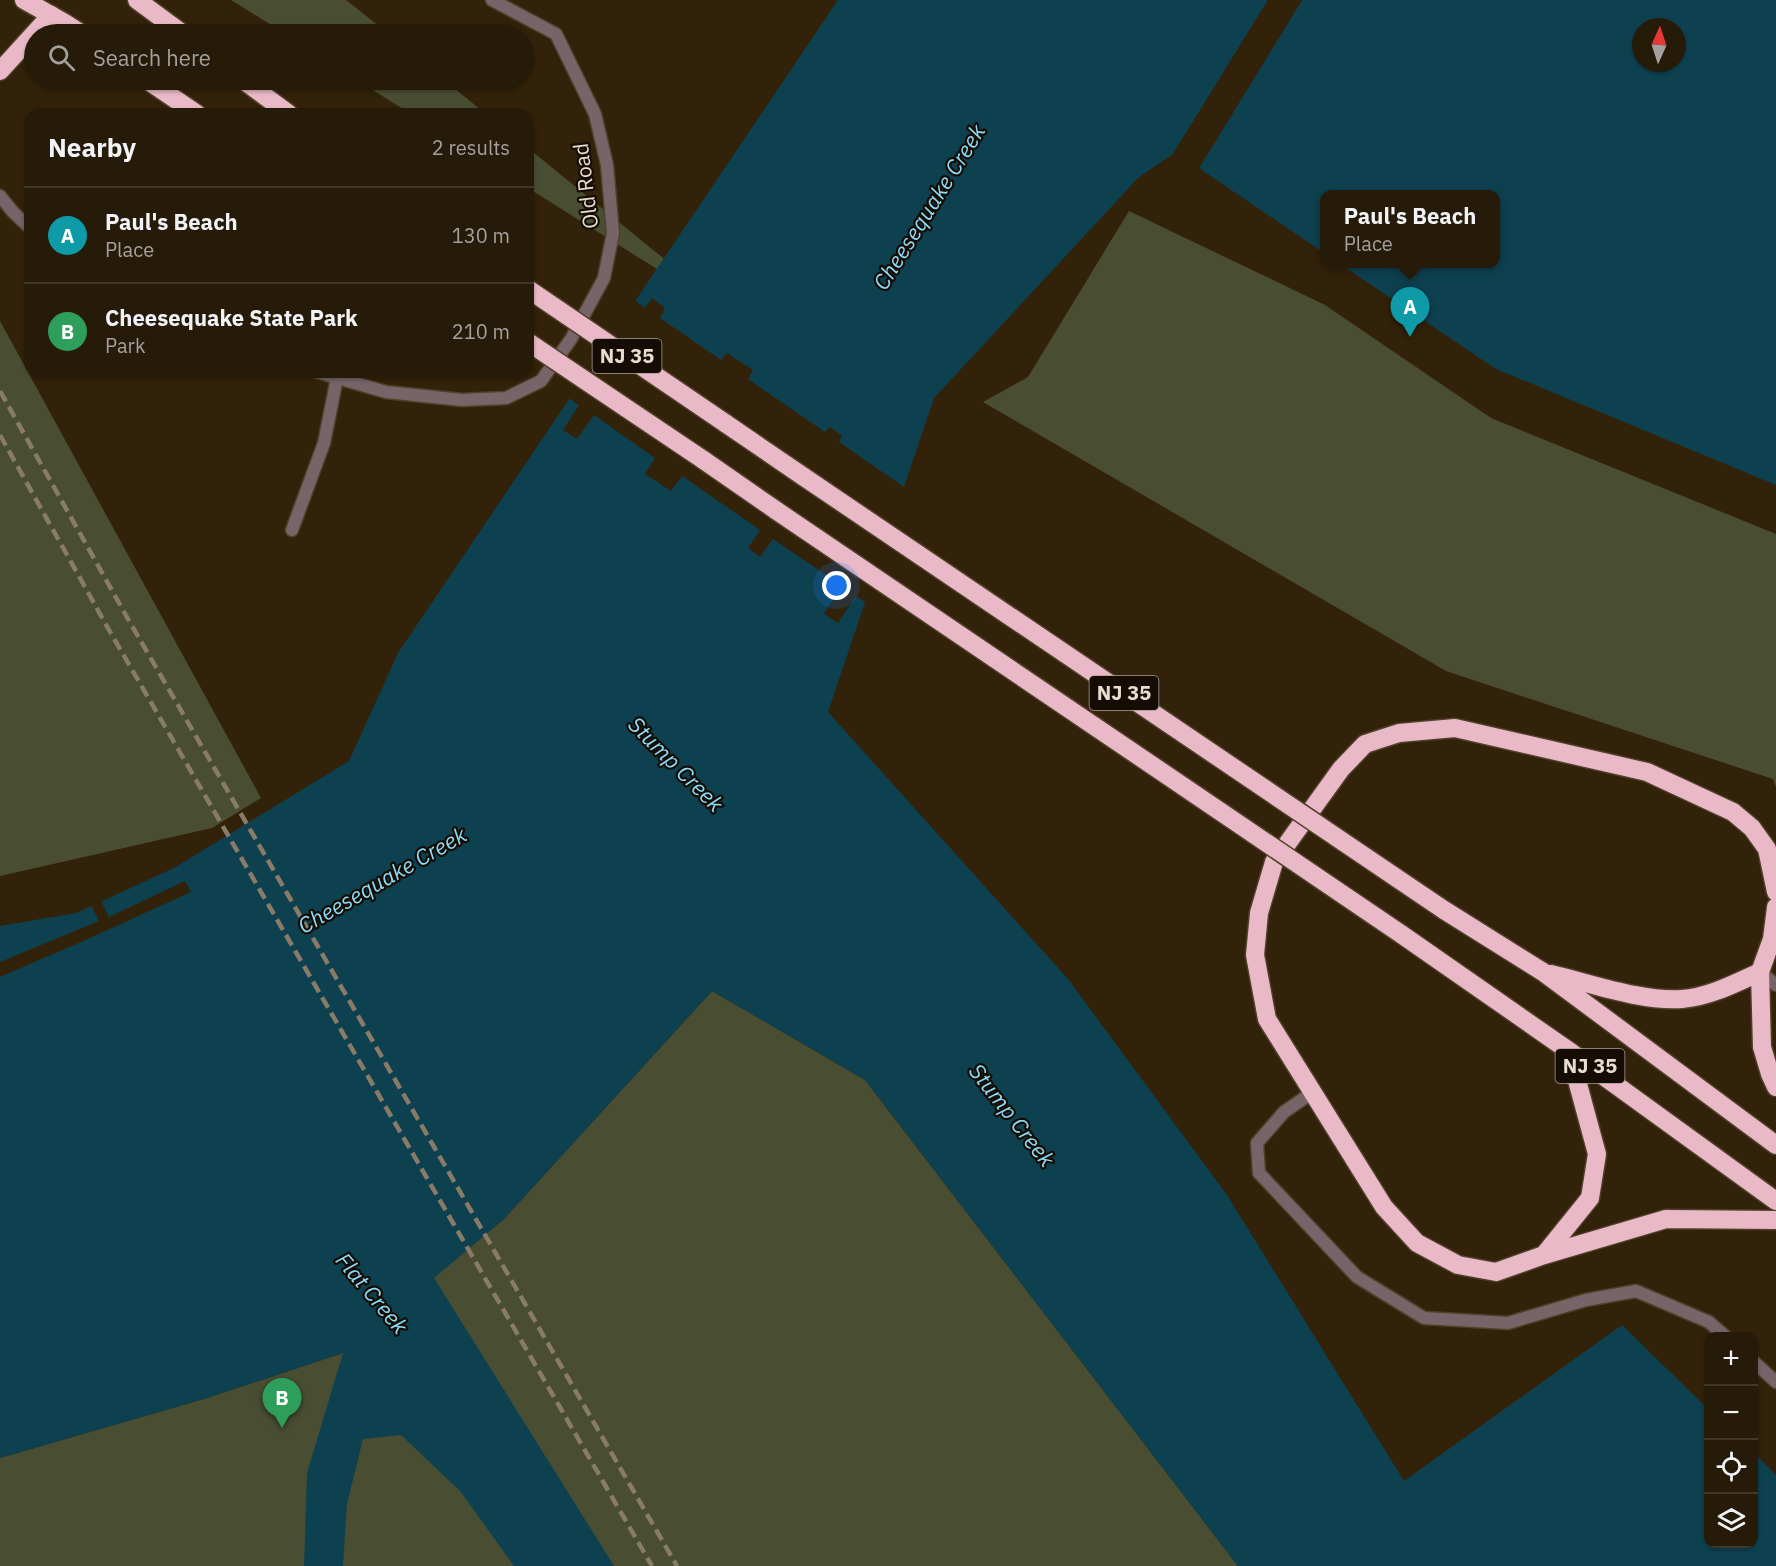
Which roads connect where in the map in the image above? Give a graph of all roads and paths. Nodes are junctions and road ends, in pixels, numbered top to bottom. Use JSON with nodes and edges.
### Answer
{"nodes":[{"id":1,"x":24,"y":0,"type":"edge"},
{"id":2,"x":137,"y":0,"type":"edge"},
{"id":3,"x":492,"y":0,"type":"edge"},
{"id":4,"x":51,"y":15,"type":"junction"},
{"id":5,"x":43,"y":24,"type":"edge"},
{"id":6,"x":66,"y":24,"type":"edge"},
{"id":7,"x":169,"y":24,"type":"edge"},
{"id":8,"x":24,"y":45,"type":"edge"},
{"id":9,"x":0,"y":71,"type":"edge"},
{"id":10,"x":162,"y":90,"type":"edge"},
{"id":11,"x":257,"y":90,"type":"edge"},
{"id":12,"x":188,"y":108,"type":"edge"},
{"id":13,"x":282,"y":108,"type":"edge"},
{"id":14,"x":0,"y":196,"type":"edge"},
{"id":15,"x":24,"y":222,"type":"edge"},
{"id":16,"x":534,"y":293,"type":"edge"},
{"id":17,"x":534,"y":346,"type":"edge"},
{"id":18,"x":337,"y":378,"type":"joint"},
{"id":19,"x":292,"y":530,"type":"dead end"},
{"id":20,"x":1776,"y":892,"type":"edge"},
{"id":21,"x":1776,"y":907,"type":"edge"},
{"id":22,"x":1543,"y":972,"type":"junction"},
{"id":23,"x":1760,"y":972,"type":"junction"},
{"id":24,"x":1776,"y":985,"type":"edge"},
{"id":25,"x":1569,"y":1051,"type":"junction"},
{"id":26,"x":1776,"y":1087,"type":"edge"},
{"id":27,"x":1313,"y":1092,"type":"junction"},
{"id":28,"x":1776,"y":1145,"type":"edge"},
{"id":29,"x":1776,"y":1201,"type":"edge"},
{"id":30,"x":1776,"y":1220,"type":"edge"},
{"id":31,"x":1544,"y":1255,"type":"junction"},
{"id":32,"x":1720,"y":1332,"type":"edge"},
{"id":33,"x":1758,"y":1366,"type":"edge"},
{"id":34,"x":1776,"y":1382,"type":"edge"}],
"edges":[{"from":1,"to":4,"type":"highway"},
{"from":2,"to":7,"type":"highway"},
{"from":3,"to":18,"type":"street","name":"Old Road"},
{"from":4,"to":5,"type":"highway"},
{"from":4,"to":6,"type":"highway"},
{"from":8,"to":9,"type":"highway"},
{"from":10,"to":12,"type":"highway"},
{"from":11,"to":13,"type":"highway"},
{"from":14,"to":15,"type":"street"},
{"from":16,"to":22,"type":"highway","number":"NJ 35","bridge":true},
{"from":17,"to":25,"type":"highway","number":"NJ 35","bridge":true},
{"from":18,"to":19,"type":"street"},
{"from":20,"to":27,"type":"highway"},
{"from":21,"to":23,"type":"highway"},
{"from":22,"to":23,"type":"highway"},
{"from":22,"to":28,"type":"highway","number":"NJ 35"},
{"from":23,"to":24,"type":"street"},
{"from":23,"to":26,"type":"highway"},
{"from":25,"to":29,"type":"highway","number":"NJ 35"},
{"from":25,"to":31,"type":"highway"},
{"from":27,"to":31,"type":"highway"},
{"from":27,"to":32,"type":"street"},
{"from":30,"to":31,"type":"highway"},
{"from":33,"to":34,"type":"street"}]}
